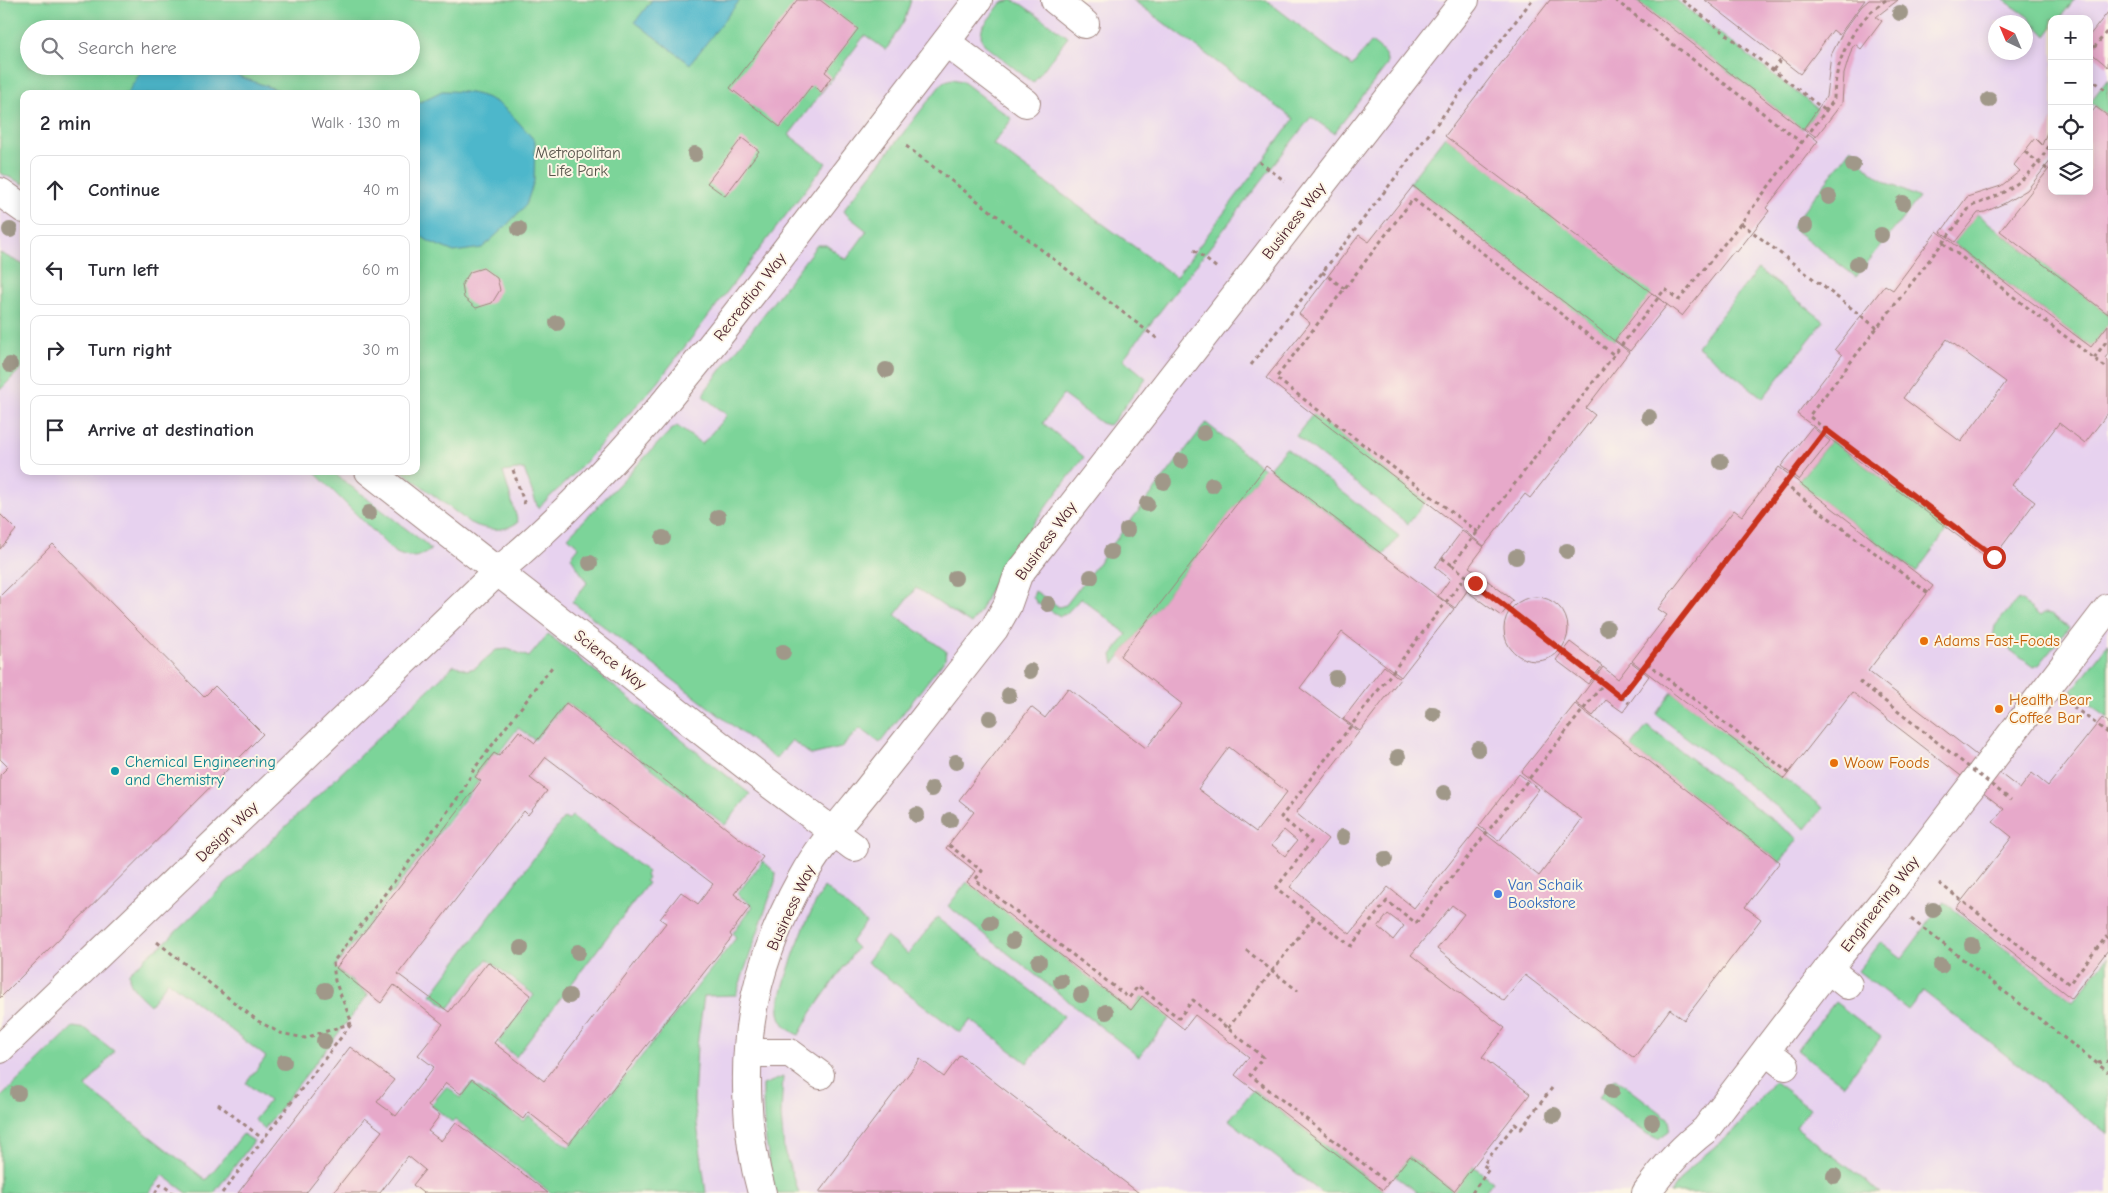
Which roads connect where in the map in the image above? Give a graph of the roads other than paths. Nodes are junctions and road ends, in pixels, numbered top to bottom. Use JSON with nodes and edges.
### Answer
{"nodes":[{"id":1,"x":978,"y":0,"type":"edge"},
{"id":2,"x":1055,"y":0,"type":"edge"},
{"id":3,"x":1465,"y":0,"type":"edge"},
{"id":4,"x":1085,"y":24,"type":"dead end"},
{"id":5,"x":946,"y":42,"type":"junction"},
{"id":6,"x":1026,"y":103,"type":"dead end"},
{"id":7,"x":0,"y":192,"type":"edge"},
{"id":8,"x":20,"y":206,"type":"edge"},
{"id":9,"x":374,"y":475,"type":"edge"},
{"id":10,"x":497,"y":572,"type":"junction"},
{"id":11,"x":2108,"y":608,"type":"edge"},
{"id":12,"x":843,"y":839,"type":"junction"},
{"id":13,"x":0,"y":1050,"type":"edge"},
{"id":14,"x":749,"y":1053,"type":"junction"},
{"id":15,"x":820,"y":1075,"type":"dead end"},
{"id":16,"x":762,"y":1193,"type":"edge"},
{"id":17,"x":1646,"y":1193,"type":"edge"}],
"edges":[{"from":1,"to":5,"type":"lane","name":"Recreation Way"},
{"from":2,"to":4,"type":"lane"},
{"from":3,"to":12,"type":"lane","name":"Business Way"},
{"from":5,"to":6,"type":"lane"},
{"from":5,"to":10,"type":"lane","name":"Recreation Way"},
{"from":7,"to":8,"type":"lane"},
{"from":9,"to":10,"type":"lane","name":"Science Way"},
{"from":10,"to":12,"type":"lane","name":"Science Way"},
{"from":10,"to":13,"type":"lane","name":"Design Way"},
{"from":11,"to":17,"type":"lane","name":"Engineering Way"},
{"from":12,"to":14,"type":"lane","name":"Business Way"},
{"from":14,"to":15,"type":"lane"},
{"from":14,"to":16,"type":"lane","name":"Business Way"}]}
